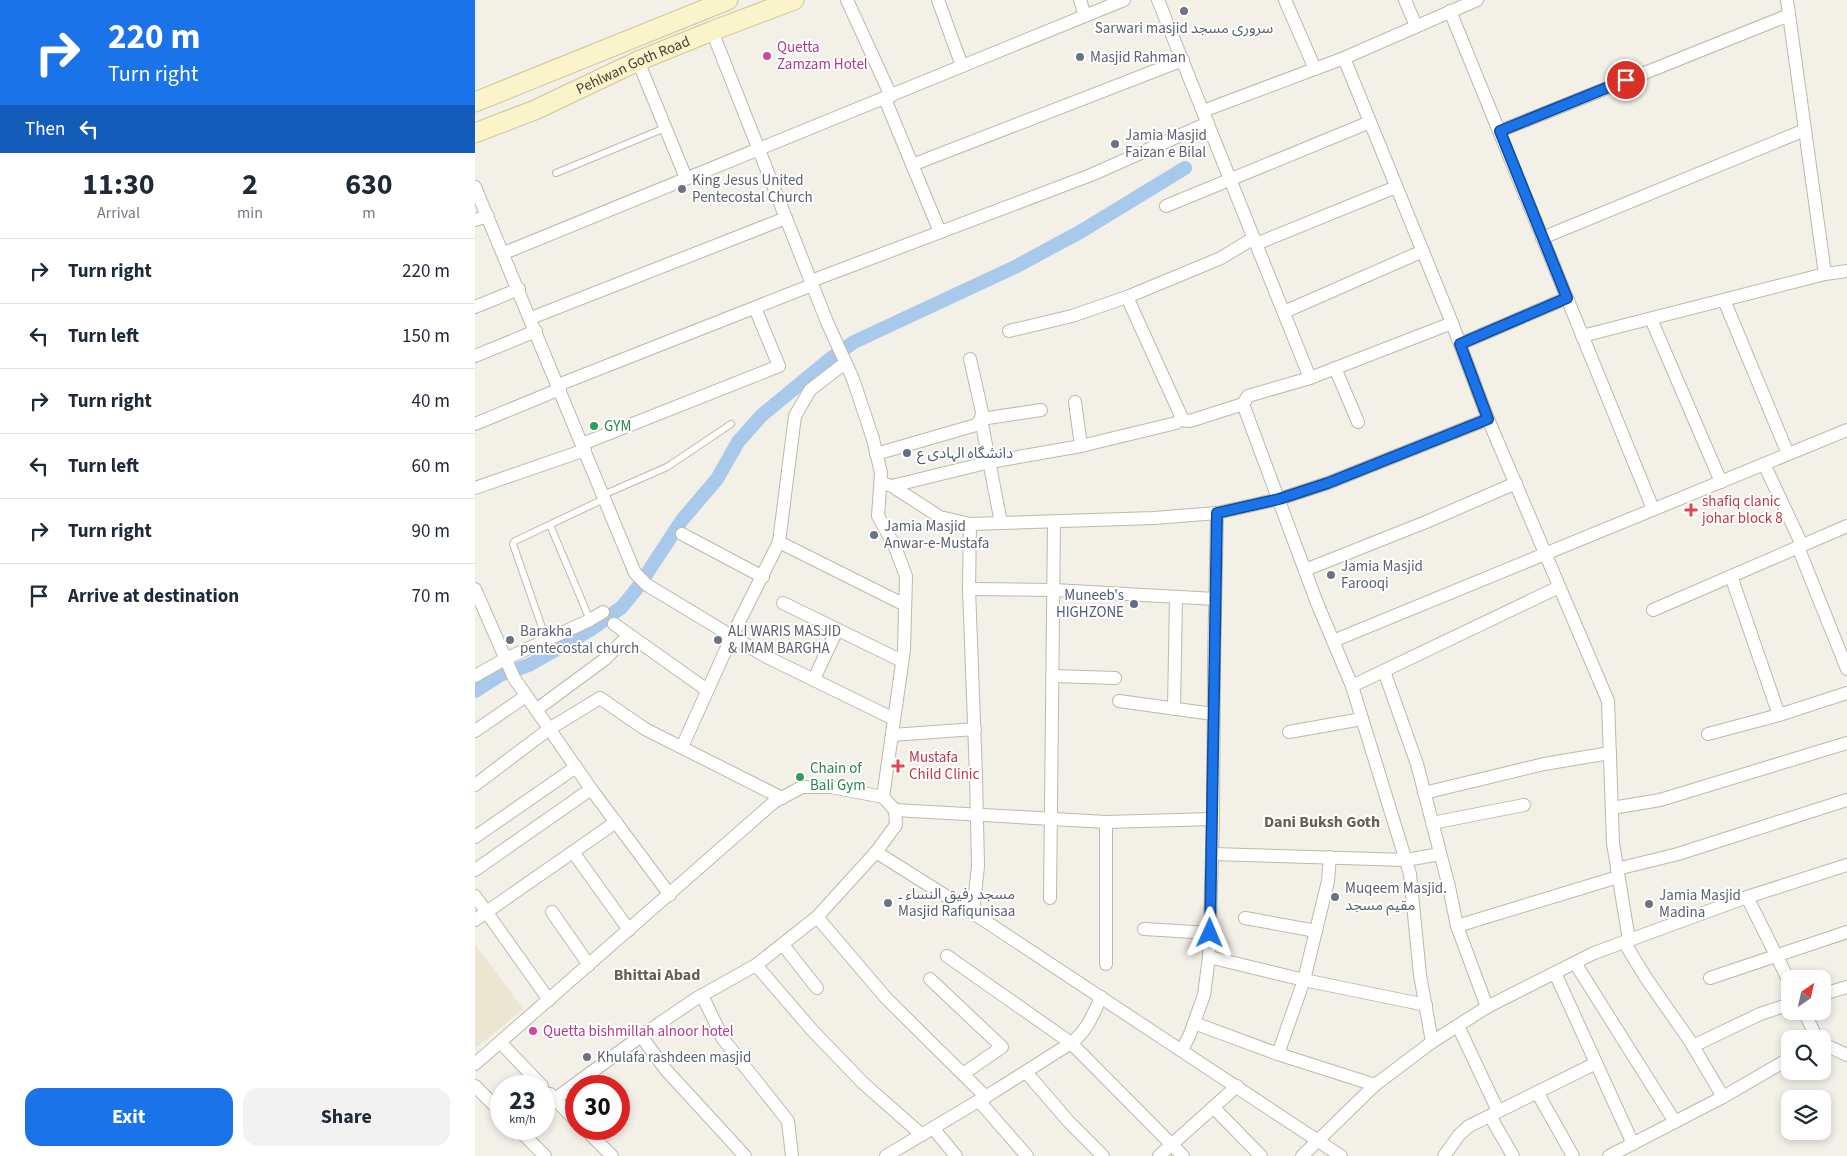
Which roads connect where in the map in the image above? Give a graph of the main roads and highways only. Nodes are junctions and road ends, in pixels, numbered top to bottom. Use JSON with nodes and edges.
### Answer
{"nodes":[{"id":1,"x":728,"y":0,"type":"edge"},
{"id":2,"x":794,"y":0,"type":"edge"},
{"id":3,"x":475,"y":102,"type":"edge"},
{"id":4,"x":475,"y":133,"type":"edge"}],
"edges":[{"from":1,"to":3,"type":"main road","name":"Pehlwan Goth Road"},
{"from":2,"to":4,"type":"main road","name":"Pehlwan Goth Road"}]}
